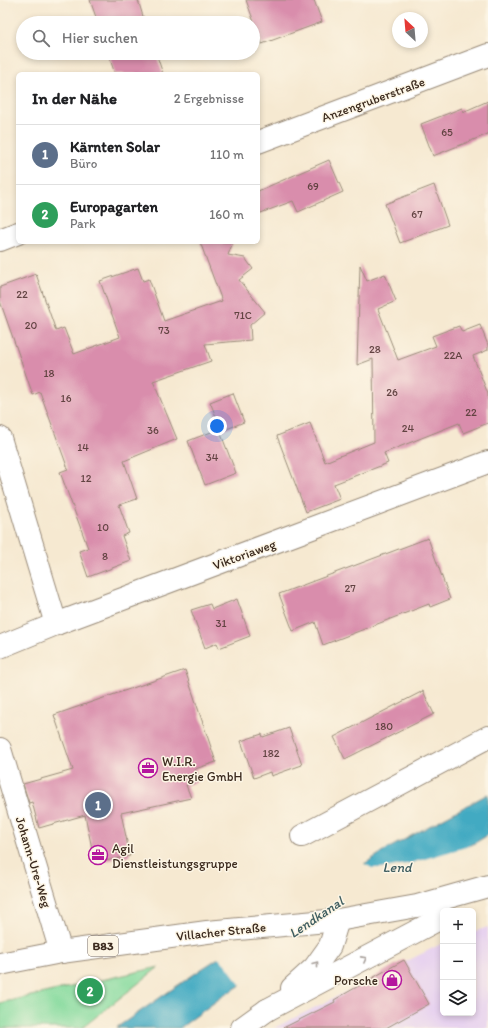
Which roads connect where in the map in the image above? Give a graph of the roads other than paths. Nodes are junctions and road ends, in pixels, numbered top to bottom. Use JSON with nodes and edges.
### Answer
{"nodes":[{"id":1,"x":488,"y":55,"type":"edge"},
{"id":2,"x":260,"y":141,"type":"edge"},
{"id":3,"x":16,"y":234,"type":"edge"},
{"id":4,"x":0,"y":240,"type":"edge"},
{"id":5,"x":0,"y":438,"type":"edge"},
{"id":6,"x":488,"y":462,"type":"edge"},
{"id":7,"x":56,"y":624,"type":"junction"},
{"id":8,"x":0,"y":647,"type":"edge"},
{"id":9,"x":488,"y":737,"type":"edge"},
{"id":10,"x":0,"y":749,"type":"edge"},
{"id":11,"x":302,"y":836,"type":"dead end"},
{"id":12,"x":488,"y":886,"type":"edge"},
{"id":13,"x":488,"y":893,"type":"edge"},
{"id":14,"x":460,"y":908,"type":"edge"},
{"id":15,"x":440,"y":919,"type":"edge"},
{"id":16,"x":338,"y":920,"type":"junction"},
{"id":17,"x":61,"y":952,"type":"junction"},
{"id":18,"x":0,"y":964,"type":"edge"},
{"id":19,"x":267,"y":1010,"type":"junction"},
{"id":20,"x":242,"y":1028,"type":"edge"}],
"edges":[{"from":1,"to":2,"type":"street","name":"Anzengruberstraße"},
{"from":3,"to":4,"type":"street"},
{"from":5,"to":7,"type":"street"},
{"from":6,"to":7,"type":"street","name":"Viktoriaweg"},
{"from":7,"to":8,"type":"street","name":"Viktoriaweg"},
{"from":9,"to":11,"type":"street"},
{"from":10,"to":17,"type":"street","name":"Johann-Ure-Weg"},
{"from":12,"to":16,"type":"street","name":"Villacher Straße","number":"B83"},
{"from":13,"to":14,"type":"street"},
{"from":19,"to":15,"type":"street","one_way":true},
{"from":16,"to":17,"type":"street","name":"Villacher Straße","number":"B83"},
{"from":19,"to":16,"type":"street","one_way":true},
{"from":17,"to":18,"type":"street","name":"Villacher Straße","number":"B83"},
{"from":19,"to":20,"type":"street"}]}
